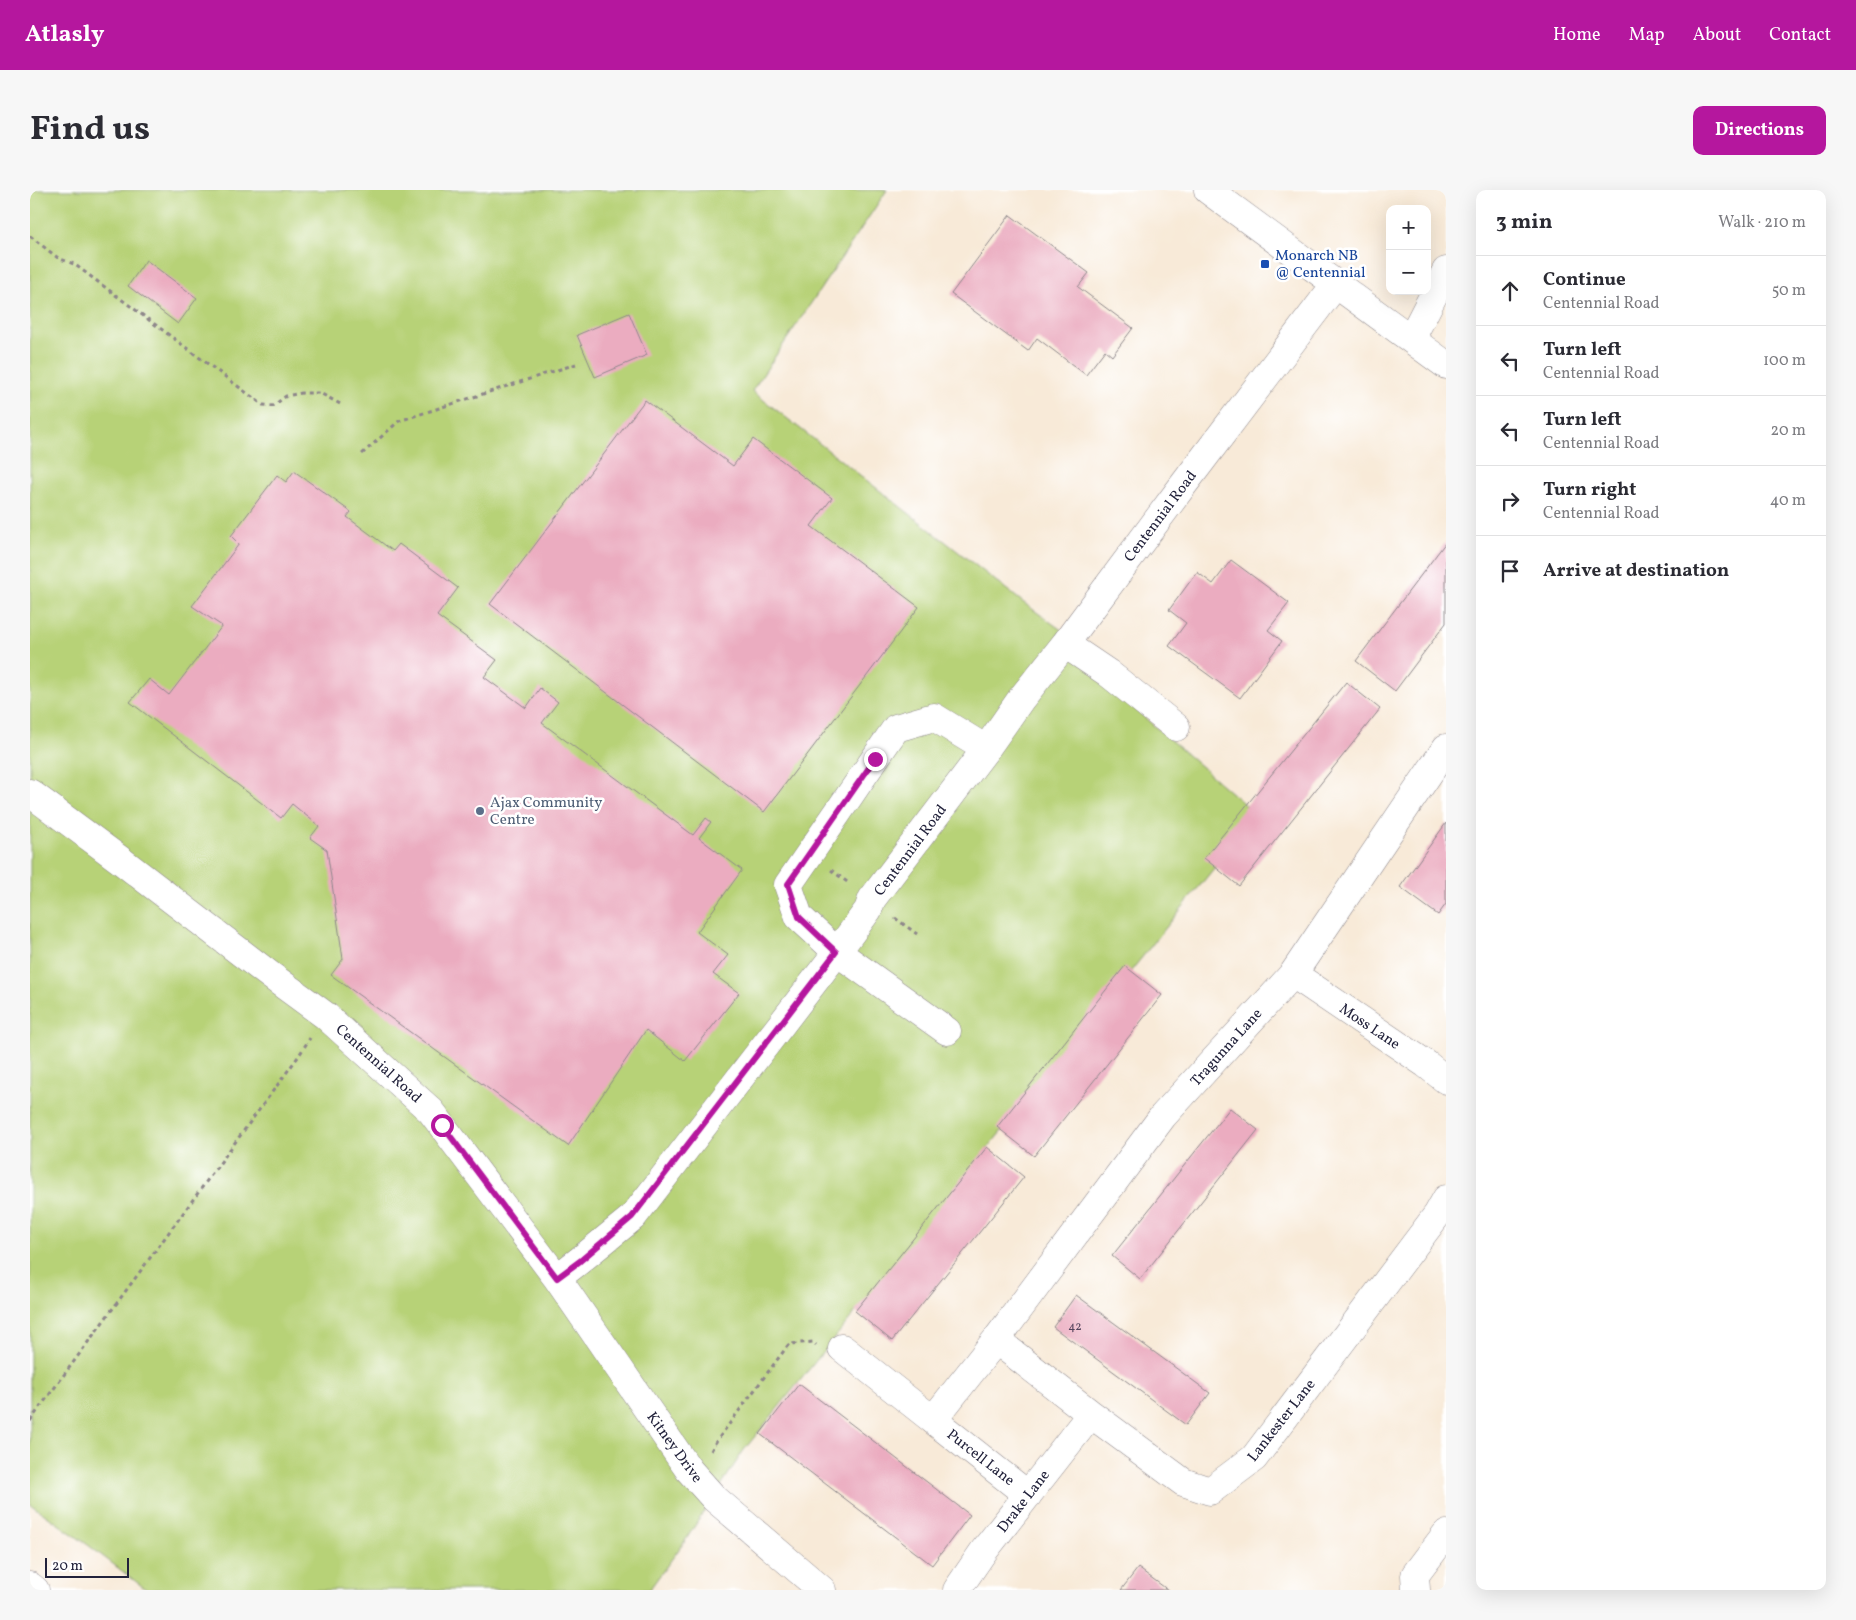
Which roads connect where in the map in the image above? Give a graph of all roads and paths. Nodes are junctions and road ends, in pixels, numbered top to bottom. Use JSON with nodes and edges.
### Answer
{"nodes":[{"id":1,"x":1208,"y":190,"type":"edge"},
{"id":2,"x":30,"y":236,"type":"edge"},
{"id":3,"x":1446,"y":272,"type":"edge"},
{"id":4,"x":1335,"y":285,"type":"junction"},
{"id":5,"x":1411,"y":339,"type":"junction"},
{"id":6,"x":576,"y":364,"type":"dead end"},
{"id":7,"x":1446,"y":365,"type":"edge"},
{"id":8,"x":342,"y":405,"type":"dead end"},
{"id":9,"x":362,"y":454,"type":"dead end"},
{"id":10,"x":1065,"y":644,"type":"junction"},
{"id":11,"x":1176,"y":727,"type":"dead end"},
{"id":12,"x":1446,"y":748,"type":"edge"},
{"id":13,"x":986,"y":749,"type":"junction"},
{"id":14,"x":30,"y":793,"type":"edge"},
{"id":15,"x":836,"y":952,"type":"junction"},
{"id":16,"x":1293,"y":974,"type":"junction"},
{"id":17,"x":947,"y":1031,"type":"dead end"},
{"id":18,"x":313,"y":1033,"type":"dead end"},
{"id":19,"x":1446,"y":1080,"type":"edge"},
{"id":20,"x":1446,"y":1199,"type":"edge"},
{"id":21,"x":557,"y":1278,"type":"junction"},
{"id":22,"x":996,"y":1340,"type":"junction"},
{"id":23,"x":842,"y":1348,"type":"joint"},
{"id":24,"x":1091,"y":1414,"type":"junction"},
{"id":25,"x":933,"y":1420,"type":"junction"},
{"id":26,"x":30,"y":1422,"type":"edge"},
{"id":27,"x":696,"y":1478,"type":"junction"},
{"id":28,"x":1028,"y":1495,"type":"junction"},
{"id":29,"x":1446,"y":1534,"type":"edge"},
{"id":30,"x":30,"y":1586,"type":"edge"},
{"id":31,"x":35,"y":1590,"type":"edge"},
{"id":32,"x":822,"y":1590,"type":"edge"},
{"id":33,"x":957,"y":1590,"type":"edge"},
{"id":34,"x":1416,"y":1590,"type":"edge"}],
"edges":[{"from":1,"to":4,"type":"street"},
{"from":2,"to":8,"type":"path"},
{"from":3,"to":5,"type":"street"},
{"from":4,"to":5,"type":"street"},
{"from":4,"to":10,"type":"street","name":"Centennial Road"},
{"from":5,"to":7,"type":"street"},
{"from":6,"to":9,"type":"path"},
{"from":10,"to":11,"type":"street"},
{"from":10,"to":13,"type":"street","name":"Centennial Road"},
{"from":12,"to":16,"type":"street","name":"Tragunna Lane"},
{"from":13,"to":15,"type":"street","name":"Centennial Road"},
{"from":13,"to":15,"type":"street"},
{"from":14,"to":21,"type":"street","name":"Centennial Road"},
{"from":15,"to":17,"type":"street"},
{"from":15,"to":21,"type":"street","name":"Centennial Road"},
{"from":16,"to":19,"type":"street","name":"Moss Lane"},
{"from":16,"to":22,"type":"street","name":"Tragunna Lane"},
{"from":18,"to":26,"type":"path"},
{"from":20,"to":24,"type":"street","name":"Lankester Lane"},
{"from":21,"to":27,"type":"street","name":"Kitney Drive"},
{"from":22,"to":24,"type":"street","name":"Lankester Lane"},
{"from":22,"to":25,"type":"street","name":"Purcell Lane"},
{"from":23,"to":25,"type":"street","name":"Purcell Lane"},
{"from":23,"to":27,"type":"path"},
{"from":24,"to":28,"type":"street","name":"Drake Lane"},
{"from":25,"to":28,"type":"street","name":"Purcell Lane"},
{"from":27,"to":32,"type":"street","name":"Kitney Drive"},
{"from":28,"to":33,"type":"street","name":"Drake Lane"},
{"from":29,"to":34,"type":"street"},
{"from":30,"to":31,"type":"street"}]}
